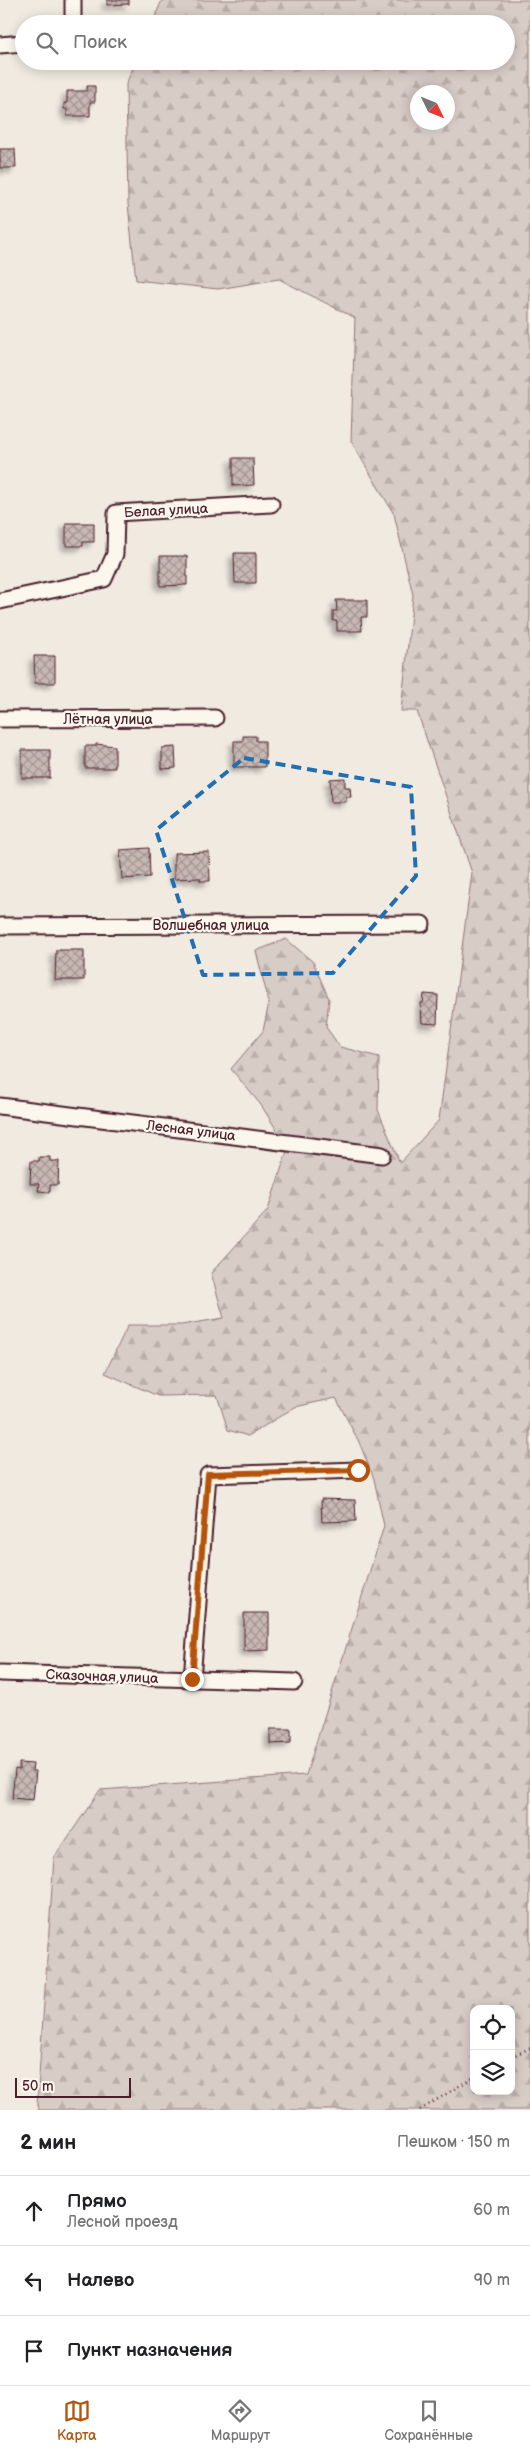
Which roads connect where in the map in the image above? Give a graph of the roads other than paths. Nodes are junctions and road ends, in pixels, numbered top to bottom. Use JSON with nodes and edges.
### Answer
{"nodes":[{"id":1,"x":73,"y":0,"type":"edge"},
{"id":2,"x":73,"y":15,"type":"edge"},
{"id":3,"x":15,"y":43,"type":"edge"},
{"id":4,"x":0,"y":44,"type":"edge"},
{"id":5,"x":271,"y":504,"type":"dead end"},
{"id":6,"x":0,"y":601,"type":"edge"},
{"id":7,"x":215,"y":718,"type":"dead end"},
{"id":8,"x":0,"y":719,"type":"edge"},
{"id":9,"x":422,"y":924,"type":"dead end"},
{"id":10,"x":0,"y":926,"type":"edge"},
{"id":11,"x":0,"y":1106,"type":"edge"},
{"id":12,"x":382,"y":1155,"type":"dead end"},
{"id":13,"x":358,"y":1470,"type":"dead end"},
{"id":14,"x":0,"y":1673,"type":"edge"},
{"id":15,"x":192,"y":1679,"type":"junction"},
{"id":16,"x":294,"y":1682,"type":"dead end"}],
"edges":[{"from":1,"to":2,"type":"street"},
{"from":3,"to":4,"type":"street"},
{"from":5,"to":6,"type":"street","name":"Белая улица"},
{"from":7,"to":8,"type":"street","name":"Лётная улица"},
{"from":9,"to":10,"type":"street","name":"Волшебная улица"},
{"from":11,"to":12,"type":"street","name":"Лесная улица"},
{"from":13,"to":15,"type":"street"},
{"from":14,"to":15,"type":"street","name":"Сказочная улица"},
{"from":15,"to":16,"type":"street","name":"Сказочная улица"}]}
